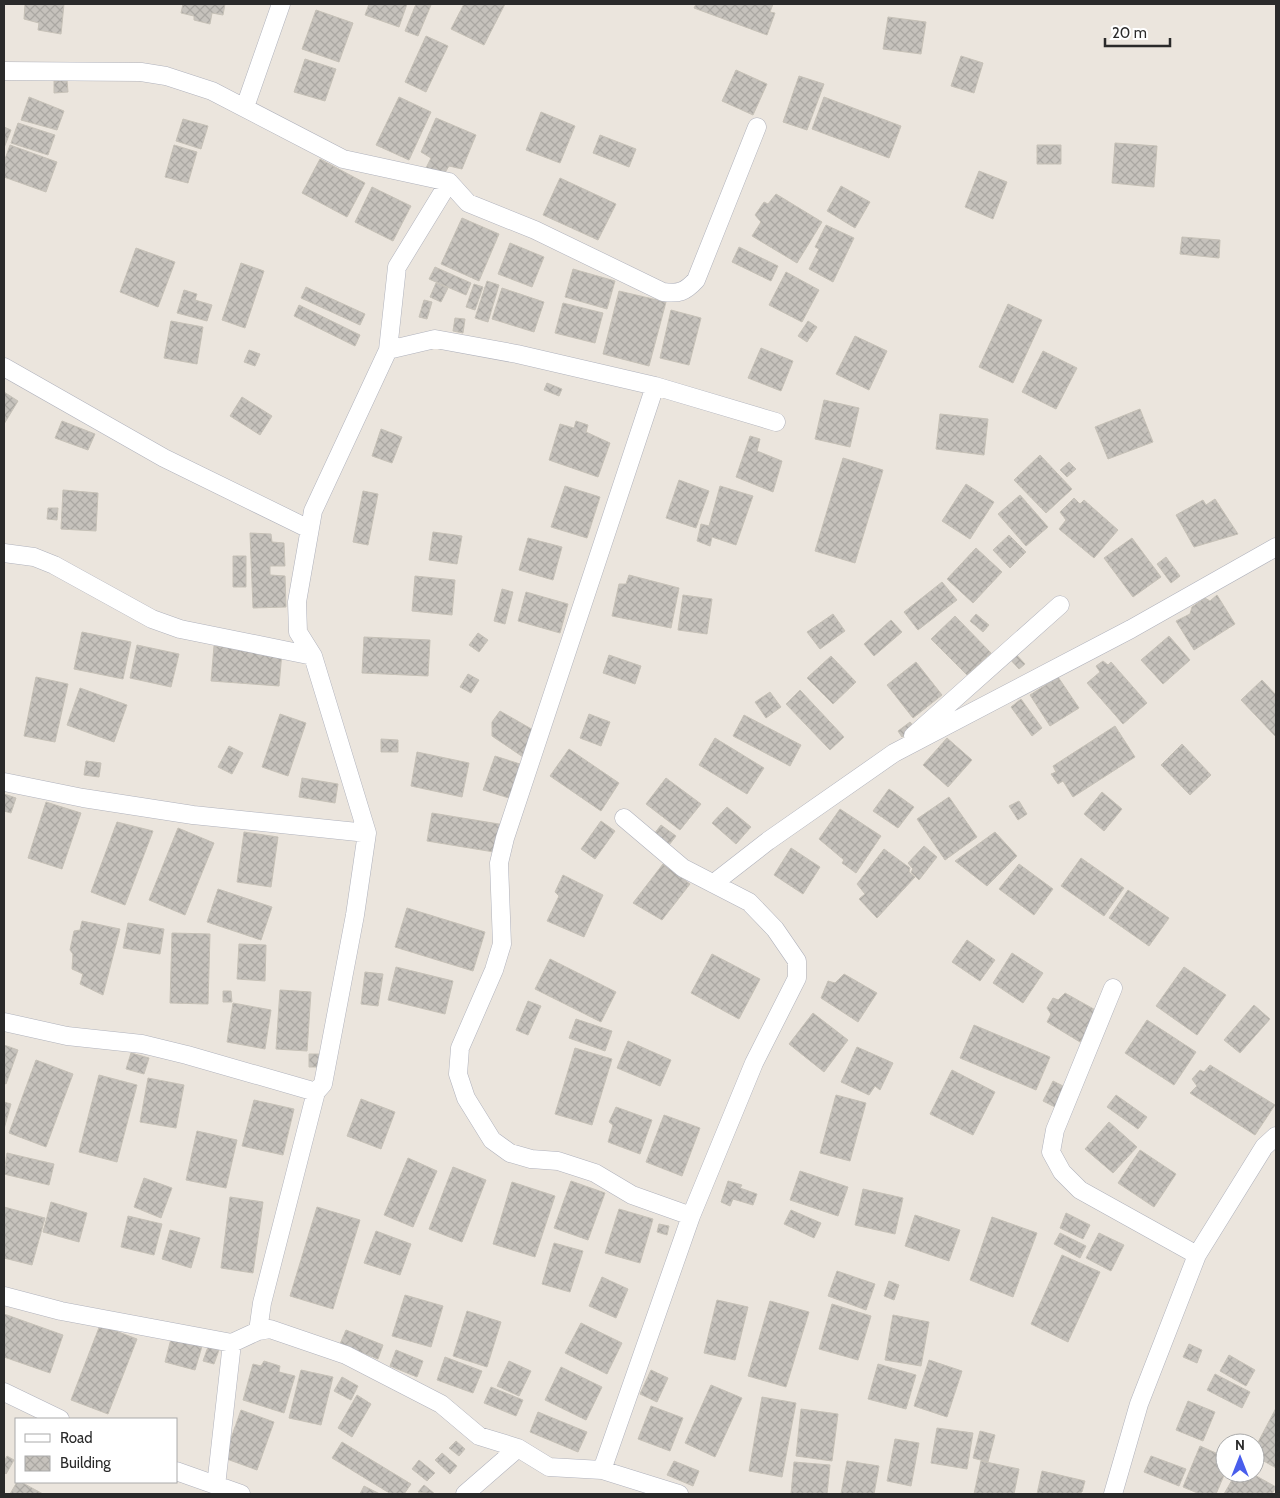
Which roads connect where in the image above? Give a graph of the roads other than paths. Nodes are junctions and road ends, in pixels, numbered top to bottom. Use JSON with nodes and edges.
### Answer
{"nodes":[{"id":1,"x":281,"y":4,"type":"edge"},
{"id":2,"x":4,"y":71,"type":"edge"},
{"id":3,"x":245,"y":107,"type":"junction"},
{"id":4,"x":757,"y":127,"type":"dead end"},
{"id":5,"x":449,"y":182,"type":"junction"},
{"id":6,"x":388,"y":350,"type":"junction"},
{"id":7,"x":4,"y":367,"type":"edge"},
{"id":8,"x":654,"y":386,"type":"junction"},
{"id":9,"x":776,"y":422,"type":"dead end"},
{"id":10,"x":309,"y":529,"type":"junction"},
{"id":11,"x":1276,"y":547,"type":"edge"},
{"id":12,"x":4,"y":553,"type":"edge"},
{"id":13,"x":1060,"y":605,"type":"dead end"},
{"id":14,"x":313,"y":656,"type":"junction"},
{"id":15,"x":894,"y":753,"type":"junction"},
{"id":16,"x":4,"y":782,"type":"edge"},
{"id":17,"x":624,"y":818,"type":"dead end"},
{"id":18,"x":367,"y":833,"type":"junction"},
{"id":19,"x":714,"y":883,"type":"junction"},
{"id":20,"x":1113,"y":988,"type":"dead end"},
{"id":21,"x":4,"y":1022,"type":"edge"},
{"id":22,"x":316,"y":1092,"type":"junction"},
{"id":23,"x":1276,"y":1136,"type":"edge"},
{"id":24,"x":691,"y":1216,"type":"junction"},
{"id":25,"x":1197,"y":1255,"type":"junction"},
{"id":26,"x":4,"y":1296,"type":"edge"},
{"id":27,"x":258,"y":1331,"type":"junction"},
{"id":28,"x":232,"y":1343,"type":"junction"},
{"id":29,"x":4,"y":1392,"type":"edge"},
{"id":30,"x":58,"y":1418,"type":"edge"},
{"id":31,"x":518,"y":1448,"type":"junction"},
{"id":32,"x":602,"y":1470,"type":"junction"},
{"id":33,"x":178,"y":1472,"type":"edge"},
{"id":34,"x":216,"y":1486,"type":"junction"},
{"id":35,"x":655,"y":1490,"type":"edge"},
{"id":36,"x":241,"y":1494,"type":"edge"},
{"id":37,"x":465,"y":1494,"type":"edge"},
{"id":38,"x":679,"y":1494,"type":"edge"},
{"id":39,"x":1113,"y":1494,"type":"edge"}],
"edges":[{"from":1,"to":3,"type":"street"},
{"from":2,"to":3,"type":"street"},
{"from":3,"to":5,"type":"street"},
{"from":4,"to":5,"type":"street"},
{"from":5,"to":6,"type":"street"},
{"from":6,"to":8,"type":"street"},
{"from":6,"to":10,"type":"street"},
{"from":7,"to":10,"type":"street"},
{"from":8,"to":9,"type":"street"},
{"from":8,"to":24,"type":"street"},
{"from":10,"to":14,"type":"street"},
{"from":11,"to":15,"type":"street"},
{"from":12,"to":14,"type":"street"},
{"from":13,"to":15,"type":"street"},
{"from":14,"to":18,"type":"street"},
{"from":15,"to":19,"type":"street"},
{"from":16,"to":18,"type":"street"},
{"from":17,"to":19,"type":"street"},
{"from":18,"to":22,"type":"street"},
{"from":19,"to":24,"type":"street"},
{"from":20,"to":25,"type":"street"},
{"from":21,"to":22,"type":"street"},
{"from":22,"to":27,"type":"street"},
{"from":23,"to":25,"type":"street"},
{"from":24,"to":32,"type":"street"},
{"from":25,"to":39,"type":"street"},
{"from":26,"to":28,"type":"street"},
{"from":27,"to":28,"type":"street"},
{"from":27,"to":31,"type":"street"},
{"from":28,"to":34,"type":"street"},
{"from":29,"to":30,"type":"street"},
{"from":31,"to":32,"type":"street"},
{"from":31,"to":37,"type":"street"},
{"from":32,"to":35,"type":"street"},
{"from":33,"to":34,"type":"street"},
{"from":34,"to":36,"type":"street"},
{"from":35,"to":38,"type":"street"}]}
